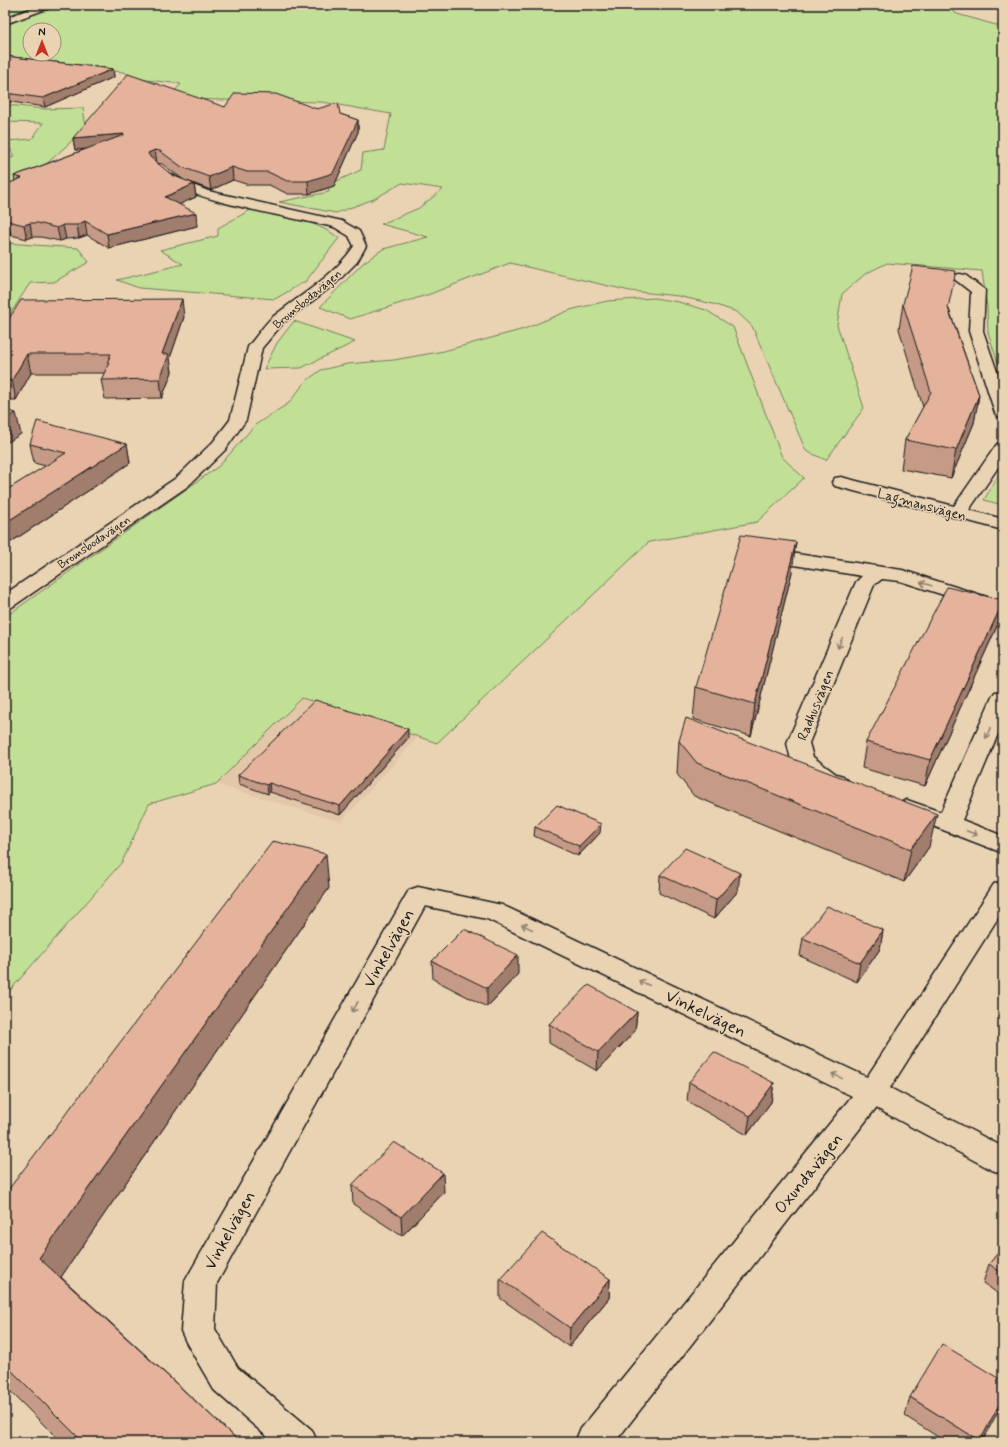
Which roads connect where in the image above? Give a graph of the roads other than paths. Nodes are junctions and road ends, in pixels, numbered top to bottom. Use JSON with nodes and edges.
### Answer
{"nodes":[{"id":1,"x":49,"y":5,"type":"edge"},
{"id":2,"x":5,"y":22,"type":"edge"},
{"id":3,"x":157,"y":167,"type":"edge"},
{"id":4,"x":960,"y":278,"type":"dead end"},
{"id":5,"x":1003,"y":413,"type":"edge"},
{"id":6,"x":1003,"y":448,"type":"edge"},
{"id":7,"x":841,"y":482,"type":"dead end"},
{"id":8,"x":958,"y":513,"type":"junction"},
{"id":9,"x":1003,"y":525,"type":"edge"},
{"id":10,"x":753,"y":553,"type":"edge"},
{"id":11,"x":878,"y":574,"type":"junction"},
{"id":12,"x":5,"y":603,"type":"edge"},
{"id":13,"x":1003,"y":608,"type":"edge"},
{"id":14,"x":1003,"y":697,"type":"edge"},
{"id":15,"x":856,"y":789,"type":"edge"},
{"id":16,"x":892,"y":803,"type":"edge"},
{"id":17,"x":948,"y":824,"type":"junction"},
{"id":18,"x":1003,"y":845,"type":"edge"},
{"id":19,"x":1003,"y":890,"type":"edge"},
{"id":20,"x":872,"y":1092,"type":"junction"},
{"id":21,"x":1003,"y":1162,"type":"edge"},
{"id":22,"x":299,"y":1442,"type":"edge"},
{"id":23,"x":593,"y":1442,"type":"edge"}],
"edges":[{"from":1,"to":2,"type":"street"},
{"from":3,"to":12,"type":"street","name":"Bromsbodavägen"},
{"from":4,"to":5,"type":"street"},
{"from":6,"to":8,"type":"street"},
{"from":7,"to":8,"type":"street","name":"Lagmansvägen"},
{"from":8,"to":9,"type":"street","name":"Lagmansvägen"},
{"from":10,"to":11,"type":"street"},
{"from":13,"to":11,"type":"street","one_way":true},
{"from":11,"to":15,"type":"street","name":"Radhusvägen","one_way":true},
{"from":14,"to":17,"type":"street","one_way":true},
{"from":16,"to":17,"type":"street"},
{"from":17,"to":18,"type":"street","one_way":true},
{"from":19,"to":20,"type":"street","name":"Oxundavägen"},
{"from":20,"to":21,"type":"street","name":"Vinkelvägen"},
{"from":20,"to":22,"type":"street","name":"Vinkelvägen","one_way":true},
{"from":20,"to":23,"type":"street","name":"Oxundavägen"}]}
